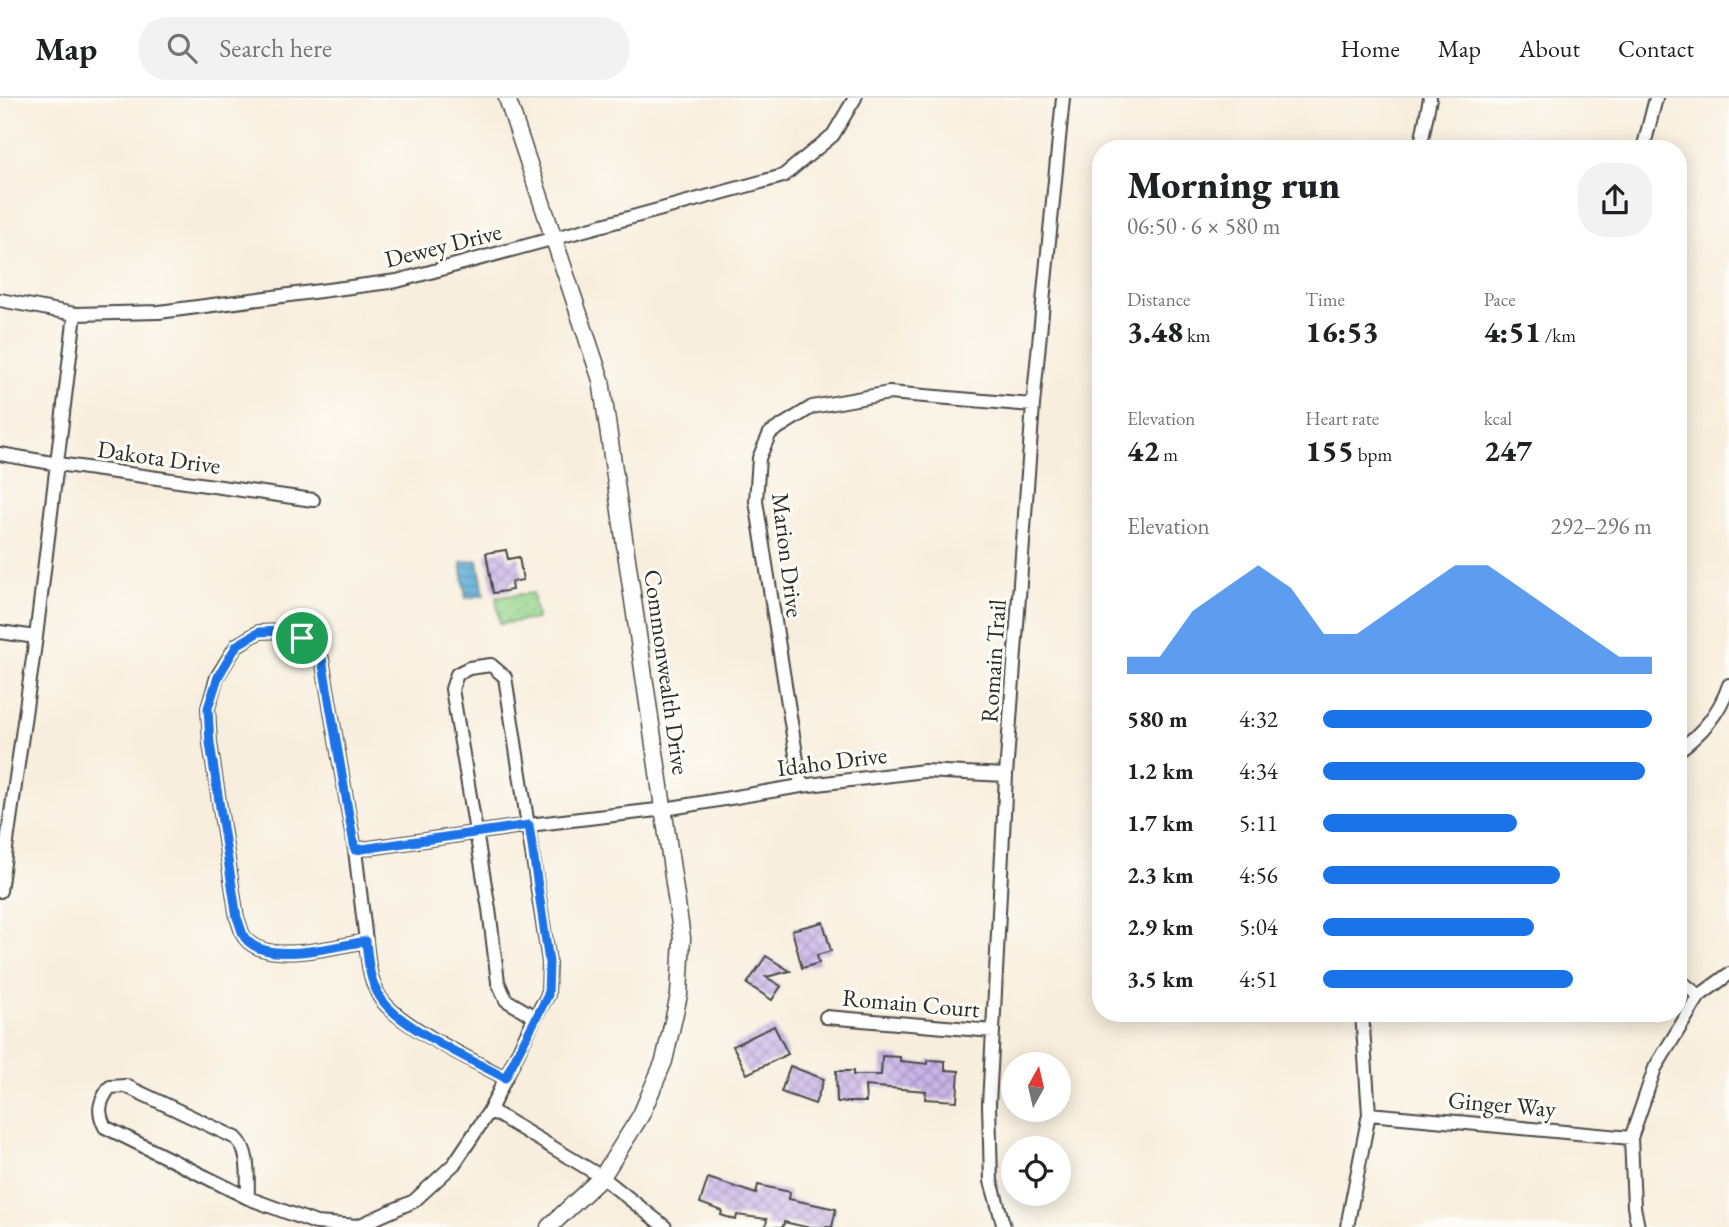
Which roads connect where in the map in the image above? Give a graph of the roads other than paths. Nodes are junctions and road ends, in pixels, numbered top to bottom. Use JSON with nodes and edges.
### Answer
{"nodes":[{"id":1,"x":507,"y":98,"type":"edge"},
{"id":2,"x":855,"y":98,"type":"edge"},
{"id":3,"x":1063,"y":98,"type":"edge"},
{"id":4,"x":1430,"y":98,"type":"edge"},
{"id":5,"x":1656,"y":98,"type":"edge"},
{"id":6,"x":1422,"y":140,"type":"edge"},
{"id":7,"x":1645,"y":140,"type":"edge"},
{"id":8,"x":552,"y":238,"type":"junction"},
{"id":9,"x":0,"y":300,"type":"edge"},
{"id":10,"x":75,"y":314,"type":"junction"},
{"id":11,"x":1033,"y":405,"type":"junction"},
{"id":12,"x":0,"y":454,"type":"edge"},
{"id":13,"x":58,"y":464,"type":"junction"},
{"id":14,"x":313,"y":500,"type":"dead end"},
{"id":15,"x":0,"y":632,"type":"edge"},
{"id":16,"x":36,"y":637,"type":"junction"},
{"id":17,"x":1729,"y":685,"type":"edge"},
{"id":18,"x":1687,"y":744,"type":"edge"},
{"id":19,"x":1006,"y":775,"type":"junction"},
{"id":20,"x":800,"y":786,"type":"junction"},
{"id":21,"x":664,"y":809,"type":"junction"},
{"id":22,"x":529,"y":825,"type":"junction"},
{"id":23,"x":476,"y":833,"type":"junction"},
{"id":24,"x":355,"y":850,"type":"junction"},
{"id":25,"x":0,"y":891,"type":"edge"},
{"id":26,"x":366,"y":941,"type":"junction"},
{"id":27,"x":1729,"y":974,"type":"edge"},
{"id":28,"x":1687,"y":986,"type":"edge"},
{"id":29,"x":1699,"y":996,"type":"junction"},
{"id":30,"x":1687,"y":1016,"type":"edge"},
{"id":31,"x":535,"y":1017,"type":"junction"},
{"id":32,"x":826,"y":1017,"type":"dead end"},
{"id":33,"x":1363,"y":1022,"type":"edge"},
{"id":34,"x":1683,"y":1022,"type":"edge"},
{"id":35,"x":992,"y":1031,"type":"junction"},
{"id":36,"x":505,"y":1078,"type":"junction"},
{"id":37,"x":490,"y":1110,"type":"junction"},
{"id":38,"x":1369,"y":1114,"type":"junction"},
{"id":39,"x":1631,"y":1138,"type":"junction"},
{"id":40,"x":602,"y":1177,"type":"junction"},
{"id":41,"x":248,"y":1198,"type":"junction"},
{"id":42,"x":549,"y":1227,"type":"edge"},
{"id":43,"x":665,"y":1227,"type":"edge"},
{"id":44,"x":1004,"y":1227,"type":"edge"},
{"id":45,"x":1347,"y":1227,"type":"edge"},
{"id":46,"x":1639,"y":1227,"type":"edge"}],
"edges":[{"from":1,"to":8,"type":"street","name":"Commonwealth Drive"},
{"from":2,"to":8,"type":"street","name":"Dewey Drive"},
{"from":3,"to":11,"type":"street","name":"Romain Trail"},
{"from":4,"to":6,"type":"street"},
{"from":5,"to":7,"type":"street"},
{"from":8,"to":10,"type":"street","name":"Dewey Drive"},
{"from":8,"to":21,"type":"street","name":"Commonwealth Drive"},
{"from":9,"to":10,"type":"street","name":"Dewey Drive"},
{"from":10,"to":13,"type":"street"},
{"from":11,"to":19,"type":"street","name":"Romain Trail"},
{"from":11,"to":20,"type":"street","name":"Marion Drive"},
{"from":12,"to":13,"type":"street","name":"Dakota Drive"},
{"from":13,"to":14,"type":"street","name":"Dakota Drive"},
{"from":13,"to":16,"type":"street"},
{"from":15,"to":16,"type":"street"},
{"from":16,"to":25,"type":"street"},
{"from":17,"to":18,"type":"street"},
{"from":19,"to":20,"type":"street","name":"Idaho Drive"},
{"from":19,"to":35,"type":"street","name":"Romain Trail"},
{"from":20,"to":21,"type":"street","name":"Idaho Drive"},
{"from":21,"to":22,"type":"street","name":"Idaho Drive"},
{"from":21,"to":40,"type":"street","name":"Commonwealth Drive"},
{"from":22,"to":23,"type":"street","name":"Idaho Drive"},
{"from":22,"to":23,"type":"street"},
{"from":22,"to":31,"type":"street"},
{"from":23,"to":24,"type":"street","name":"Idaho Drive"},
{"from":23,"to":31,"type":"street"},
{"from":24,"to":26,"type":"street"},
{"from":24,"to":26,"type":"street"},
{"from":26,"to":36,"type":"street"},
{"from":27,"to":29,"type":"street"},
{"from":28,"to":29,"type":"street"},
{"from":29,"to":30,"type":"street"},
{"from":31,"to":36,"type":"street"},
{"from":32,"to":35,"type":"street","name":"Romain Court"},
{"from":33,"to":38,"type":"street"},
{"from":34,"to":39,"type":"street"},
{"from":35,"to":44,"type":"street","name":"Romain Trail"},
{"from":36,"to":37,"type":"street"},
{"from":37,"to":40,"type":"street"},
{"from":37,"to":41,"type":"street"},
{"from":38,"to":39,"type":"street","name":"Ginger Way"},
{"from":38,"to":45,"type":"street"},
{"from":39,"to":46,"type":"street"},
{"from":40,"to":42,"type":"street","name":"Commonwealth Drive"},
{"from":40,"to":43,"type":"street"},
{"from":41,"to":41,"type":"street"}]}
